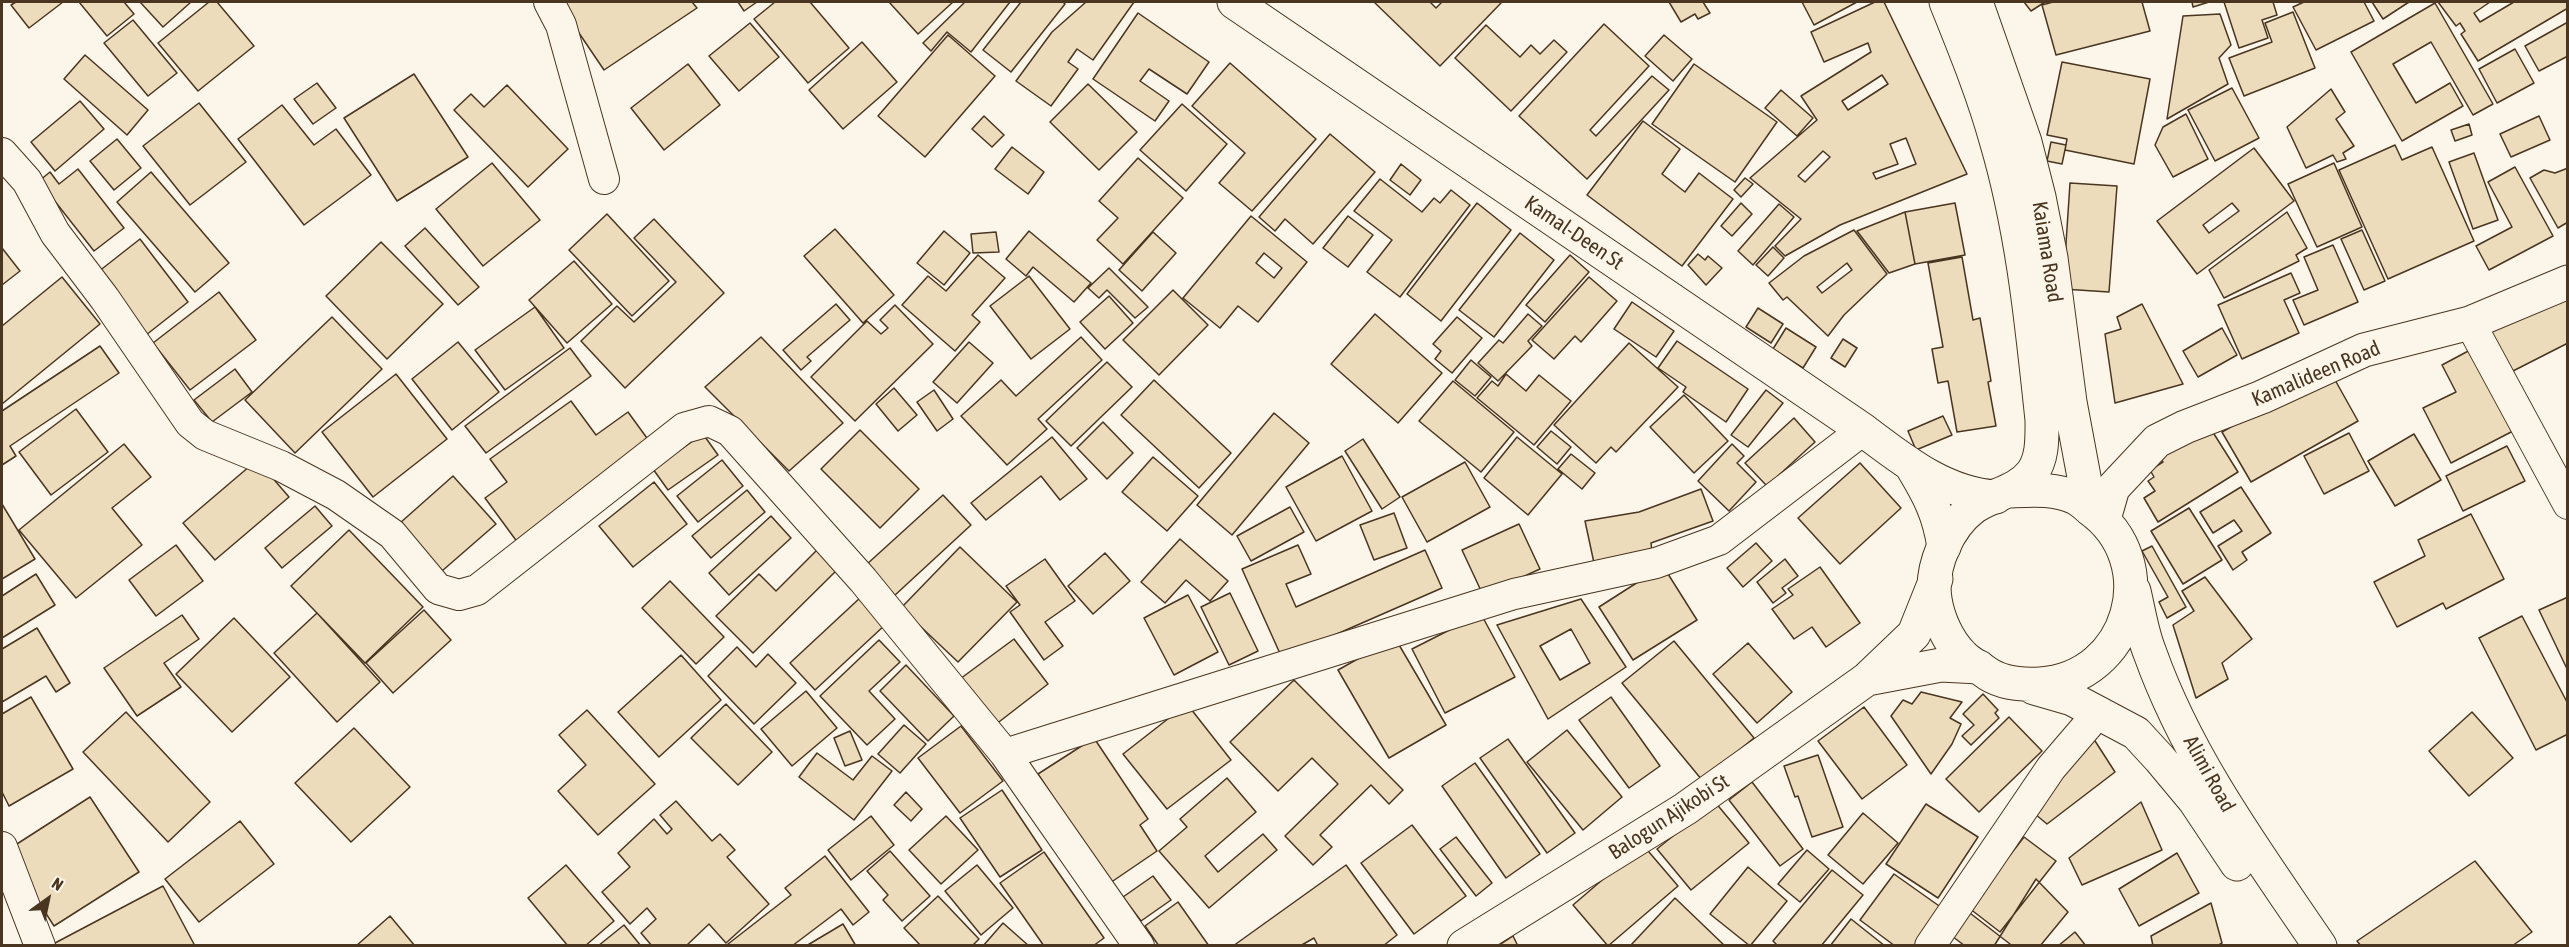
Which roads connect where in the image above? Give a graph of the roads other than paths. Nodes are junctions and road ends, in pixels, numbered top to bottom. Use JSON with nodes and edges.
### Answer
{"nodes":[{"id":1,"x":549,"y":2,"type":"edge"},
{"id":2,"x":1234,"y":2,"type":"edge"},
{"id":3,"x":1946,"y":2,"type":"edge"},
{"id":4,"x":1976,"y":2,"type":"edge"},
{"id":5,"x":2,"y":153,"type":"edge"},
{"id":6,"x":604,"y":179,"type":"dead end"},
{"id":7,"x":2568,"y":282,"type":"edge"},
{"id":8,"x":2470,"y":323,"type":"junction"},
{"id":9,"x":1863,"y":430,"type":"junction"},
{"id":10,"x":1912,"y":467,"type":"junction"},
{"id":11,"x":2003,"y":494,"type":"junction"},
{"id":12,"x":2568,"y":504,"type":"edge"},
{"id":13,"x":2097,"y":514,"type":"junction"},
{"id":14,"x":1944,"y":547,"type":"junction"},
{"id":15,"x":1936,"y":579,"type":"junction"},
{"id":16,"x":2132,"y":585,"type":"junction"},
{"id":17,"x":1979,"y":667,"type":"junction"},
{"id":18,"x":1867,"y":679,"type":"junction"},
{"id":19,"x":2023,"y":685,"type":"junction"},
{"id":20,"x":2099,"y":712,"type":"junction"},
{"id":21,"x":1005,"y":754,"type":"junction"},
{"id":22,"x":2,"y":847,"type":"edge"},
{"id":23,"x":40,"y":945,"type":"edge"},
{"id":24,"x":1139,"y":945,"type":"edge"},
{"id":25,"x":1464,"y":945,"type":"edge"},
{"id":26,"x":1930,"y":945,"type":"edge"},
{"id":27,"x":2292,"y":945,"type":"edge"},
{"id":28,"x":2320,"y":945,"type":"edge"}],
"edges":[{"from":1,"to":6,"type":"street"},
{"from":2,"to":9,"type":"main road","name":"Kamal-Deen St"},
{"from":3,"to":11,"type":"main road","name":"Kaiama Road"},
{"from":4,"to":13,"type":"main road","name":"Kaiama Road"},
{"from":5,"to":21,"type":"street"},
{"from":7,"to":8,"type":"main road","name":"Kamalideen Road"},
{"from":8,"to":12,"type":"street"},
{"from":8,"to":13,"type":"main road","name":"Kamalideen Road"},
{"from":9,"to":10,"type":"main road","name":"Kamal-Deen St"},
{"from":9,"to":21,"type":"street"},
{"from":10,"to":11,"type":"main road"},
{"from":10,"to":14,"type":"main road"},
{"from":11,"to":13,"type":"main road"},
{"from":11,"to":14,"type":"main road"},
{"from":13,"to":16,"type":"main road"},
{"from":14,"to":15,"type":"main road"},
{"from":15,"to":17,"type":"main road"},
{"from":15,"to":18,"type":"main road","name":"Balogun Ajikobi St"},
{"from":16,"to":19,"type":"main road"},
{"from":16,"to":28,"type":"main road","name":"Alimi Road"},
{"from":17,"to":18,"type":"main road"},
{"from":17,"to":19,"type":"main road"},
{"from":18,"to":25,"type":"main road","name":"Balogun Ajikobi St"},
{"from":19,"to":20,"type":"main road"},
{"from":20,"to":26,"type":"street"},
{"from":20,"to":27,"type":"main road"},
{"from":21,"to":24,"type":"street"},
{"from":22,"to":23,"type":"street"}]}
